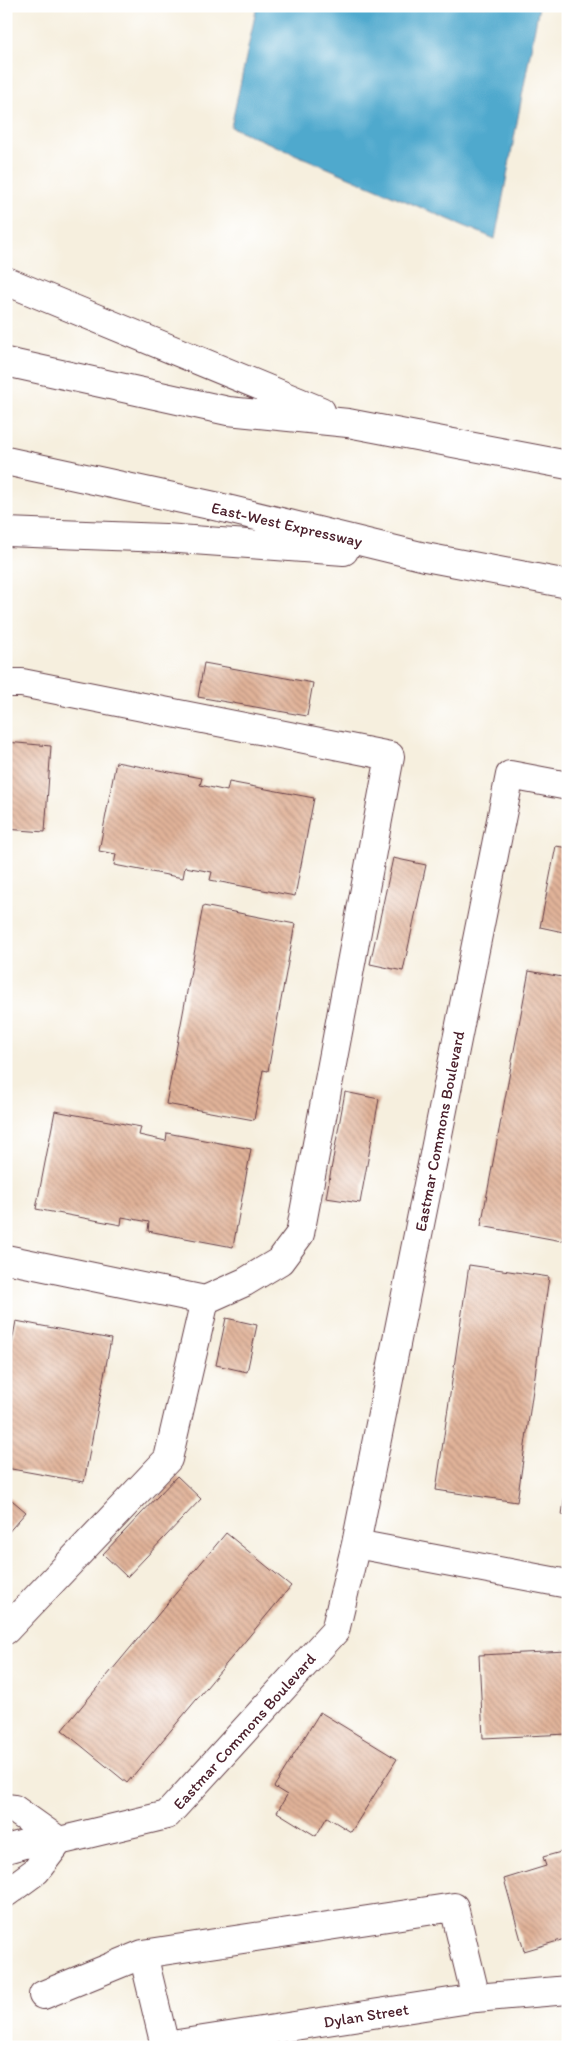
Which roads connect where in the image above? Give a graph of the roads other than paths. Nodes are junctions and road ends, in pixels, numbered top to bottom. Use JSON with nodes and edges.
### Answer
{"nodes":[{"id":1,"x":6,"y":281,"type":"edge"},
{"id":2,"x":6,"y":362,"type":"edge"},
{"id":3,"x":348,"y":422,"type":"junction"},
{"id":4,"x":6,"y":461,"type":"edge"},
{"id":5,"x":568,"y":465,"type":"edge"},
{"id":6,"x":6,"y":532,"type":"edge"},
{"id":7,"x":425,"y":557,"type":"junction"},
{"id":8,"x":568,"y":584,"type":"edge"},
{"id":9,"x":6,"y":683,"type":"edge"},
{"id":10,"x":568,"y":786,"type":"edge"},
{"id":11,"x":6,"y":1259,"type":"edge"},
{"id":12,"x":205,"y":1300,"type":"junction"},
{"id":13,"x":356,"y":1544,"type":"junction"},
{"id":14,"x":568,"y":1584,"type":"edge"},
{"id":15,"x":6,"y":1630,"type":"edge"},
{"id":16,"x":6,"y":1808,"type":"edge"},
{"id":17,"x":59,"y":1841,"type":"junction"},
{"id":18,"x":6,"y":1848,"type":"edge"},
{"id":19,"x":6,"y":1893,"type":"edge"},
{"id":20,"x":143,"y":1954,"type":"junction"},
{"id":21,"x":568,"y":1990,"type":"edge"},
{"id":22,"x":43,"y":1996,"type":"dead end"},
{"id":23,"x":476,"y":1998,"type":"junction"},
{"id":24,"x":161,"y":2046,"type":"edge"}],
"edges":[{"from":1,"to":3,"type":"main road"},
{"from":2,"to":3,"type":"main road"},
{"from":3,"to":5,"type":"main road"},
{"from":4,"to":7,"type":"main road","name":"East-West Expressway"},
{"from":6,"to":7,"type":"main road"},
{"from":7,"to":8,"type":"main road","name":"East-West Expressway"},
{"from":9,"to":12,"type":"main road"},
{"from":10,"to":13,"type":"main road","name":"Eastmar Commons Boulevard"},
{"from":11,"to":12,"type":"main road"},
{"from":12,"to":15,"type":"main road"},
{"from":13,"to":14,"type":"main road"},
{"from":13,"to":17,"type":"main road","name":"Eastmar Commons Boulevard"},
{"from":16,"to":17,"type":"main road"},
{"from":17,"to":18,"type":"main road","name":"Eastmar Commons Boulevard"},
{"from":17,"to":19,"type":"main road"},
{"from":20,"to":22,"type":"main road"},
{"from":20,"to":23,"type":"main road"},
{"from":20,"to":24,"type":"main road"},
{"from":21,"to":23,"type":"main road","name":"Dylan Street"},
{"from":23,"to":24,"type":"main road","name":"Dylan Street"}]}
